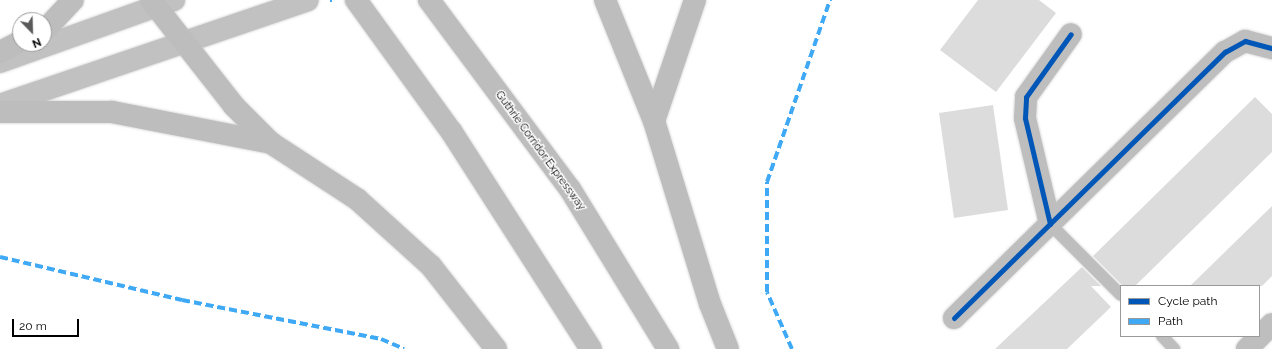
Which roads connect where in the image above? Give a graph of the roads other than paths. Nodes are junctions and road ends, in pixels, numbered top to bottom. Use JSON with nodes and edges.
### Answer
{"nodes":[{"id":1,"x":74,"y":0,"type":"edge"},
{"id":2,"x":308,"y":0,"type":"edge"},
{"id":3,"x":356,"y":0,"type":"edge"},
{"id":4,"x":429,"y":0,"type":"edge"},
{"id":5,"x":605,"y":0,"type":"edge"},
{"id":6,"x":695,"y":0,"type":"edge"},
{"id":7,"x":160,"y":2,"type":"edge"},
{"id":8,"x":52,"y":23,"type":"edge"},
{"id":9,"x":1071,"y":34,"type":"dead end"},
{"id":10,"x":184,"y":44,"type":"junction"},
{"id":11,"x":12,"y":46,"type":"edge"},
{"id":12,"x":1272,"y":48,"type":"edge"},
{"id":13,"x":0,"y":52,"type":"edge"},
{"id":14,"x":0,"y":62,"type":"edge"},
{"id":15,"x":0,"y":104,"type":"edge"},
{"id":16,"x":0,"y":112,"type":"edge"},
{"id":17,"x":654,"y":121,"type":"junction"},
{"id":18,"x":271,"y":142,"type":"junction"},
{"id":19,"x":1050,"y":224,"type":"junction"},
{"id":20,"x":1120,"y":294,"type":"edge"},
{"id":21,"x":954,"y":318,"type":"dead end"},
{"id":22,"x":1272,"y":324,"type":"edge"},
{"id":23,"x":1260,"y":336,"type":"edge"},
{"id":24,"x":1163,"y":337,"type":"edge"},
{"id":25,"x":1259,"y":337,"type":"edge"},
{"id":26,"x":496,"y":349,"type":"edge"},
{"id":27,"x":591,"y":349,"type":"edge"},
{"id":28,"x":668,"y":349,"type":"edge"},
{"id":29,"x":728,"y":349,"type":"edge"},
{"id":30,"x":1174,"y":349,"type":"edge"},
{"id":31,"x":1247,"y":349,"type":"edge"}],
"edges":[{"from":1,"to":8,"type":"highway"},
{"from":2,"to":10,"type":"main road"},
{"from":3,"to":27,"type":"highway"},
{"from":4,"to":28,"type":"highway","name":"Guthrie Corridor Expressway"},
{"from":5,"to":17,"type":"highway"},
{"from":6,"to":17,"type":"highway"},
{"from":7,"to":10,"type":"highway"},
{"from":7,"to":14,"type":"main road"},
{"from":9,"to":19,"type":"street"},
{"from":10,"to":15,"type":"main road"},
{"from":10,"to":18,"type":"highway"},
{"from":11,"to":13,"type":"highway"},
{"from":12,"to":19,"type":"street"},
{"from":16,"to":18,"type":"highway"},
{"from":17,"to":29,"type":"highway"},
{"from":18,"to":26,"type":"highway"},
{"from":19,"to":20,"type":"lane"},
{"from":19,"to":21,"type":"street"},
{"from":22,"to":23,"type":"street"},
{"from":24,"to":30,"type":"lane"},
{"from":25,"to":31,"type":"street"}]}
